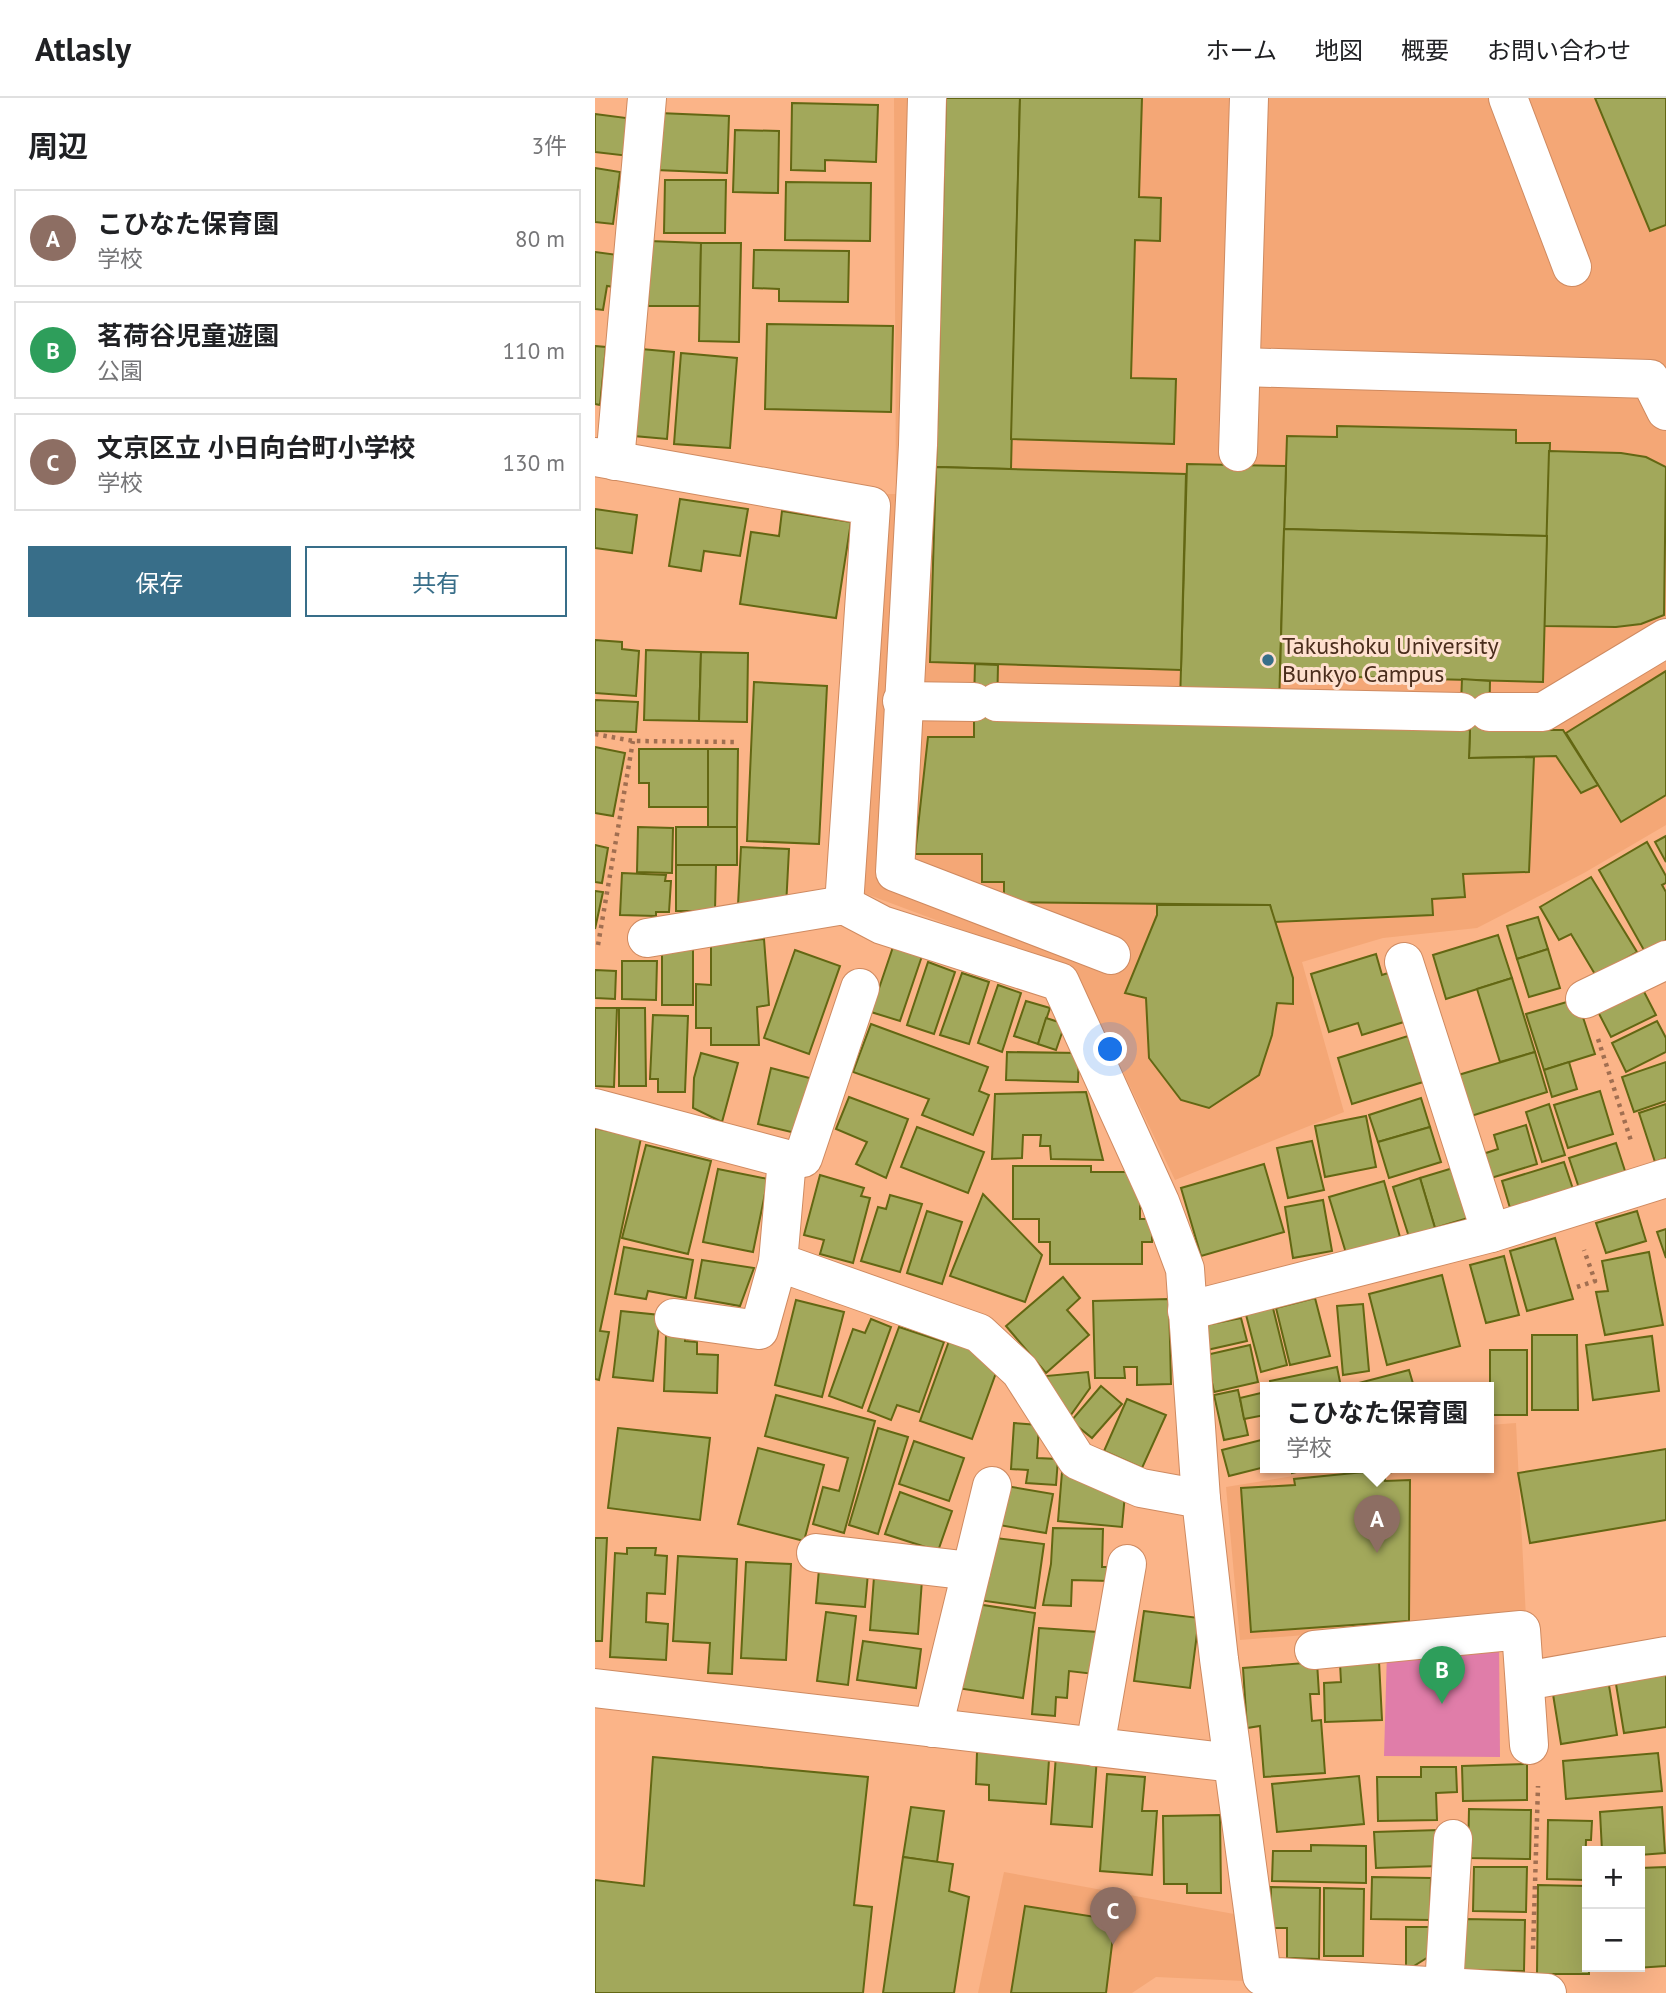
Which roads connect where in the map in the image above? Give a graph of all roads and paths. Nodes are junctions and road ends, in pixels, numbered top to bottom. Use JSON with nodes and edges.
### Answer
{"nodes":[{"id":1,"x":647,"y":98,"type":"edge"},
{"id":2,"x":927,"y":98,"type":"edge"},
{"id":3,"x":1249,"y":98,"type":"edge"},
{"id":4,"x":1508,"y":98,"type":"edge"},
{"id":5,"x":1572,"y":267,"type":"dead end"},
{"id":6,"x":1241,"y":367,"type":"junction"},
{"id":7,"x":1666,"y":411,"type":"edge"},
{"id":8,"x":1238,"y":452,"type":"dead end"},
{"id":9,"x":605,"y":459,"type":"edge"},
{"id":10,"x":1666,"y":638,"type":"edge"},
{"id":11,"x":902,"y":701,"type":"junction"},
{"id":12,"x":595,"y":734,"type":"edge"},
{"id":13,"x":633,"y":741,"type":"junction"},
{"id":14,"x":737,"y":742,"type":"dead end"},
{"id":15,"x":844,"y":905,"type":"junction"},
{"id":16,"x":647,"y":938,"type":"dead end"},
{"id":17,"x":598,"y":945,"type":"dead end"},
{"id":18,"x":1111,"y":955,"type":"dead end"},
{"id":19,"x":1666,"y":960,"type":"edge"},
{"id":20,"x":1405,"y":962,"type":"dead end"},
{"id":21,"x":860,"y":988,"type":"dead end"},
{"id":22,"x":1585,"y":999,"type":"joint"},
{"id":23,"x":595,"y":1108,"type":"edge"},
{"id":24,"x":1631,"y":1141,"type":"dead end"},
{"id":25,"x":787,"y":1159,"type":"junction"},
{"id":26,"x":1666,"y":1178,"type":"edge"},
{"id":27,"x":1491,"y":1233,"type":"junction"},
{"id":28,"x":1583,"y":1247,"type":"dead end"},
{"id":29,"x":778,"y":1262,"type":"junction"},
{"id":30,"x":1577,"y":1287,"type":"dead end"},
{"id":31,"x":1188,"y":1311,"type":"junction"},
{"id":32,"x":674,"y":1318,"type":"dead end"},
{"id":33,"x":992,"y":1486,"type":"dead end"},
{"id":34,"x":1201,"y":1499,"type":"junction"},
{"id":35,"x":816,"y":1553,"type":"dead end"},
{"id":36,"x":1127,"y":1564,"type":"dead end"},
{"id":37,"x":971,"y":1571,"type":"junction"},
{"id":38,"x":1314,"y":1650,"type":"dead end"},
{"id":39,"x":1666,"y":1656,"type":"edge"},
{"id":40,"x":1525,"y":1681,"type":"junction"},
{"id":41,"x":595,"y":1688,"type":"edge"},
{"id":42,"x":933,"y":1727,"type":"junction"},
{"id":43,"x":1529,"y":1745,"type":"joint"},
{"id":44,"x":1095,"y":1747,"type":"junction"},
{"id":45,"x":1233,"y":1763,"type":"junction"},
{"id":46,"x":1453,"y":1839,"type":"dead end"},
{"id":47,"x":1304,"y":1986,"type":"edge"},
{"id":48,"x":1444,"y":1987,"type":"junction"},
{"id":49,"x":1539,"y":1993,"type":"edge"}],
"edges":[{"from":1,"to":9,"type":"street"},
{"from":2,"to":11,"type":"street"},
{"from":3,"to":6,"type":"street"},
{"from":4,"to":5,"type":"street"},
{"from":6,"to":7,"type":"street"},
{"from":6,"to":8,"type":"street"},
{"from":9,"to":15,"type":"street"},
{"from":10,"to":11,"type":"street"},
{"from":11,"to":18,"type":"street"},
{"from":12,"to":13,"type":"path"},
{"from":13,"to":14,"type":"path"},
{"from":13,"to":17,"type":"path"},
{"from":15,"to":16,"type":"street"},
{"from":15,"to":31,"type":"street"},
{"from":19,"to":22,"type":"street"},
{"from":20,"to":27,"type":"street"},
{"from":21,"to":25,"type":"street"},
{"from":22,"to":24,"type":"path"},
{"from":23,"to":25,"type":"street"},
{"from":25,"to":29,"type":"street"},
{"from":26,"to":27,"type":"street"},
{"from":27,"to":31,"type":"street"},
{"from":28,"to":30,"type":"path"},
{"from":29,"to":32,"type":"street"},
{"from":29,"to":34,"type":"street"},
{"from":31,"to":34,"type":"street"},
{"from":33,"to":37,"type":"street"},
{"from":34,"to":45,"type":"street"},
{"from":35,"to":37,"type":"street"},
{"from":36,"to":44,"type":"street"},
{"from":37,"to":42,"type":"street"},
{"from":38,"to":40,"type":"street"},
{"from":39,"to":40,"type":"street"},
{"from":40,"to":43,"type":"street"},
{"from":41,"to":42,"type":"street"},
{"from":42,"to":44,"type":"street"},
{"from":43,"to":49,"type":"path"},
{"from":44,"to":45,"type":"street"},
{"from":45,"to":47,"type":"street"},
{"from":46,"to":48,"type":"street"},
{"from":47,"to":48,"type":"street"},
{"from":48,"to":49,"type":"street"}]}
